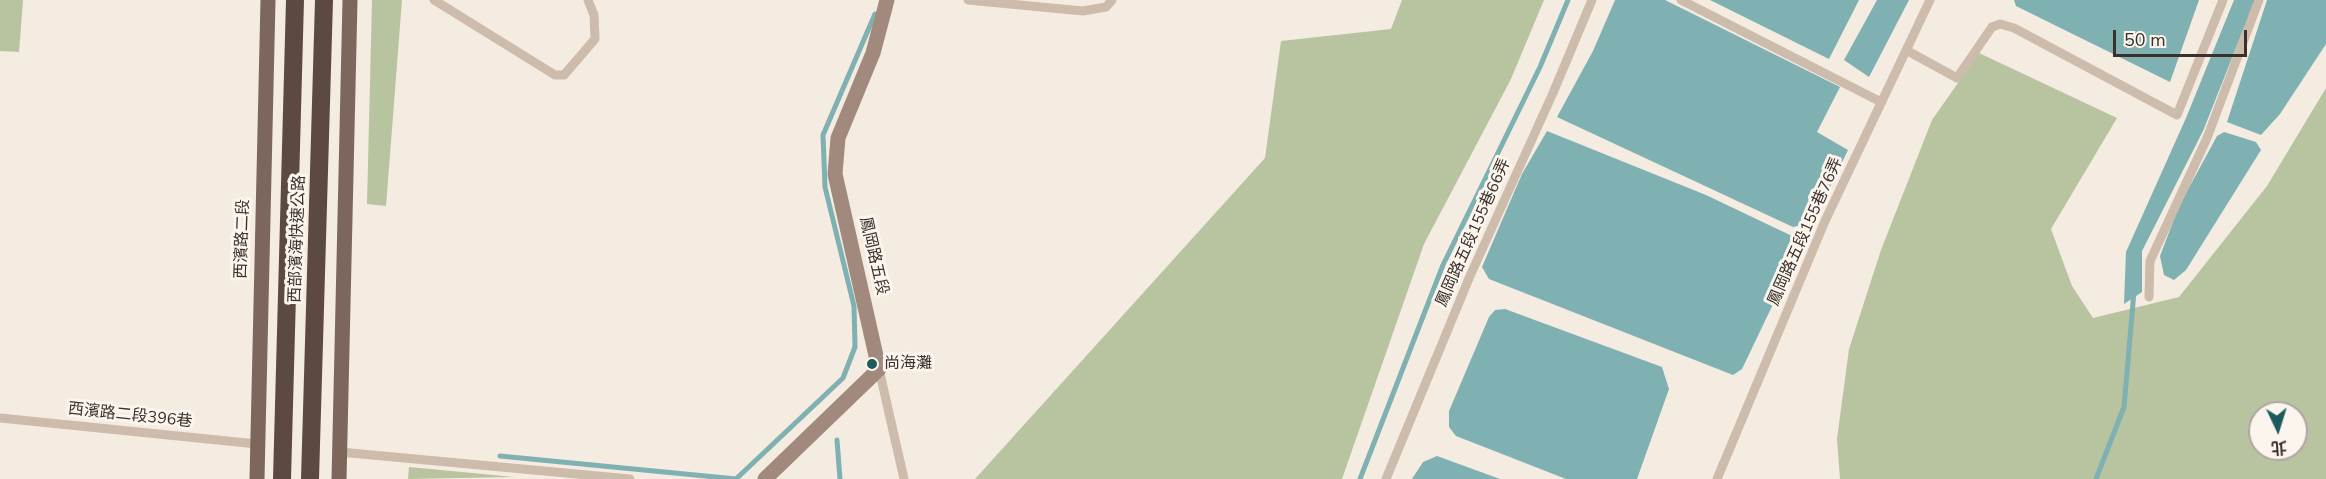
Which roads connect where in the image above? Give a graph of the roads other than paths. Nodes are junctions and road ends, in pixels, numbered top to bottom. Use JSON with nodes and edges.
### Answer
{"nodes":[{"id":1,"x":268,"y":0,"type":"edge"},
{"id":2,"x":295,"y":0,"type":"edge"},
{"id":3,"x":324,"y":0,"type":"edge"},
{"id":4,"x":350,"y":0,"type":"edge"},
{"id":5,"x":434,"y":0,"type":"edge"},
{"id":6,"x":588,"y":0,"type":"edge"},
{"id":7,"x":887,"y":0,"type":"edge"},
{"id":8,"x":968,"y":0,"type":"edge"},
{"id":9,"x":1112,"y":0,"type":"edge"},
{"id":10,"x":1592,"y":0,"type":"edge"},
{"id":11,"x":1681,"y":0,"type":"edge"},
{"id":12,"x":1930,"y":0,"type":"edge"},
{"id":13,"x":2223,"y":0,"type":"edge"},
{"id":14,"x":2259,"y":0,"type":"edge"},
{"id":15,"x":1906,"y":50,"type":"junction"},
{"id":16,"x":1881,"y":102,"type":"junction"},
{"id":17,"x":2149,"y":297,"type":"dead end"},
{"id":18,"x":879,"y":369,"type":"junction"},
{"id":19,"x":0,"y":418,"type":"edge"},
{"id":20,"x":257,"y":444,"type":"junction"},
{"id":21,"x":340,"y":452,"type":"junction"},
{"id":22,"x":257,"y":479,"type":"edge"},
{"id":23,"x":282,"y":479,"type":"edge"},
{"id":24,"x":310,"y":479,"type":"edge"},
{"id":25,"x":339,"y":479,"type":"edge"},
{"id":26,"x":630,"y":479,"type":"edge"},
{"id":27,"x":765,"y":479,"type":"edge"},
{"id":28,"x":904,"y":479,"type":"edge"},
{"id":29,"x":1386,"y":479,"type":"edge"},
{"id":30,"x":1717,"y":479,"type":"edge"}],
"edges":[{"from":1,"to":20,"type":"main road","name":"西濱路二段"},
{"from":2,"to":23,"type":"highway","name":"西部濱海快速公路"},
{"from":3,"to":24,"type":"highway","name":"西部濱海快速公路"},
{"from":4,"to":21,"type":"main road"},
{"from":5,"to":6,"type":"lane"},
{"from":7,"to":18,"type":"street","name":"鳳岡路五段"},
{"from":8,"to":9,"type":"lane"},
{"from":10,"to":29,"type":"lane","name":"鳳岡路五段155巷66弄"},
{"from":11,"to":16,"type":"lane"},
{"from":12,"to":15,"type":"lane","name":"鳳岡路五段155巷76弄"},
{"from":13,"to":15,"type":"lane"},
{"from":14,"to":17,"type":"lane"},
{"from":15,"to":16,"type":"lane","name":"鳳岡路五段155巷76弄"},
{"from":16,"to":30,"type":"lane","name":"鳳岡路五段155巷76弄"},
{"from":18,"to":27,"type":"street"},
{"from":18,"to":28,"type":"lane"},
{"from":19,"to":20,"type":"lane","name":"西濱路二段396巷"},
{"from":20,"to":22,"type":"main road","name":"西濱路二段"},
{"from":21,"to":25,"type":"main road"},
{"from":21,"to":26,"type":"lane"}]}
